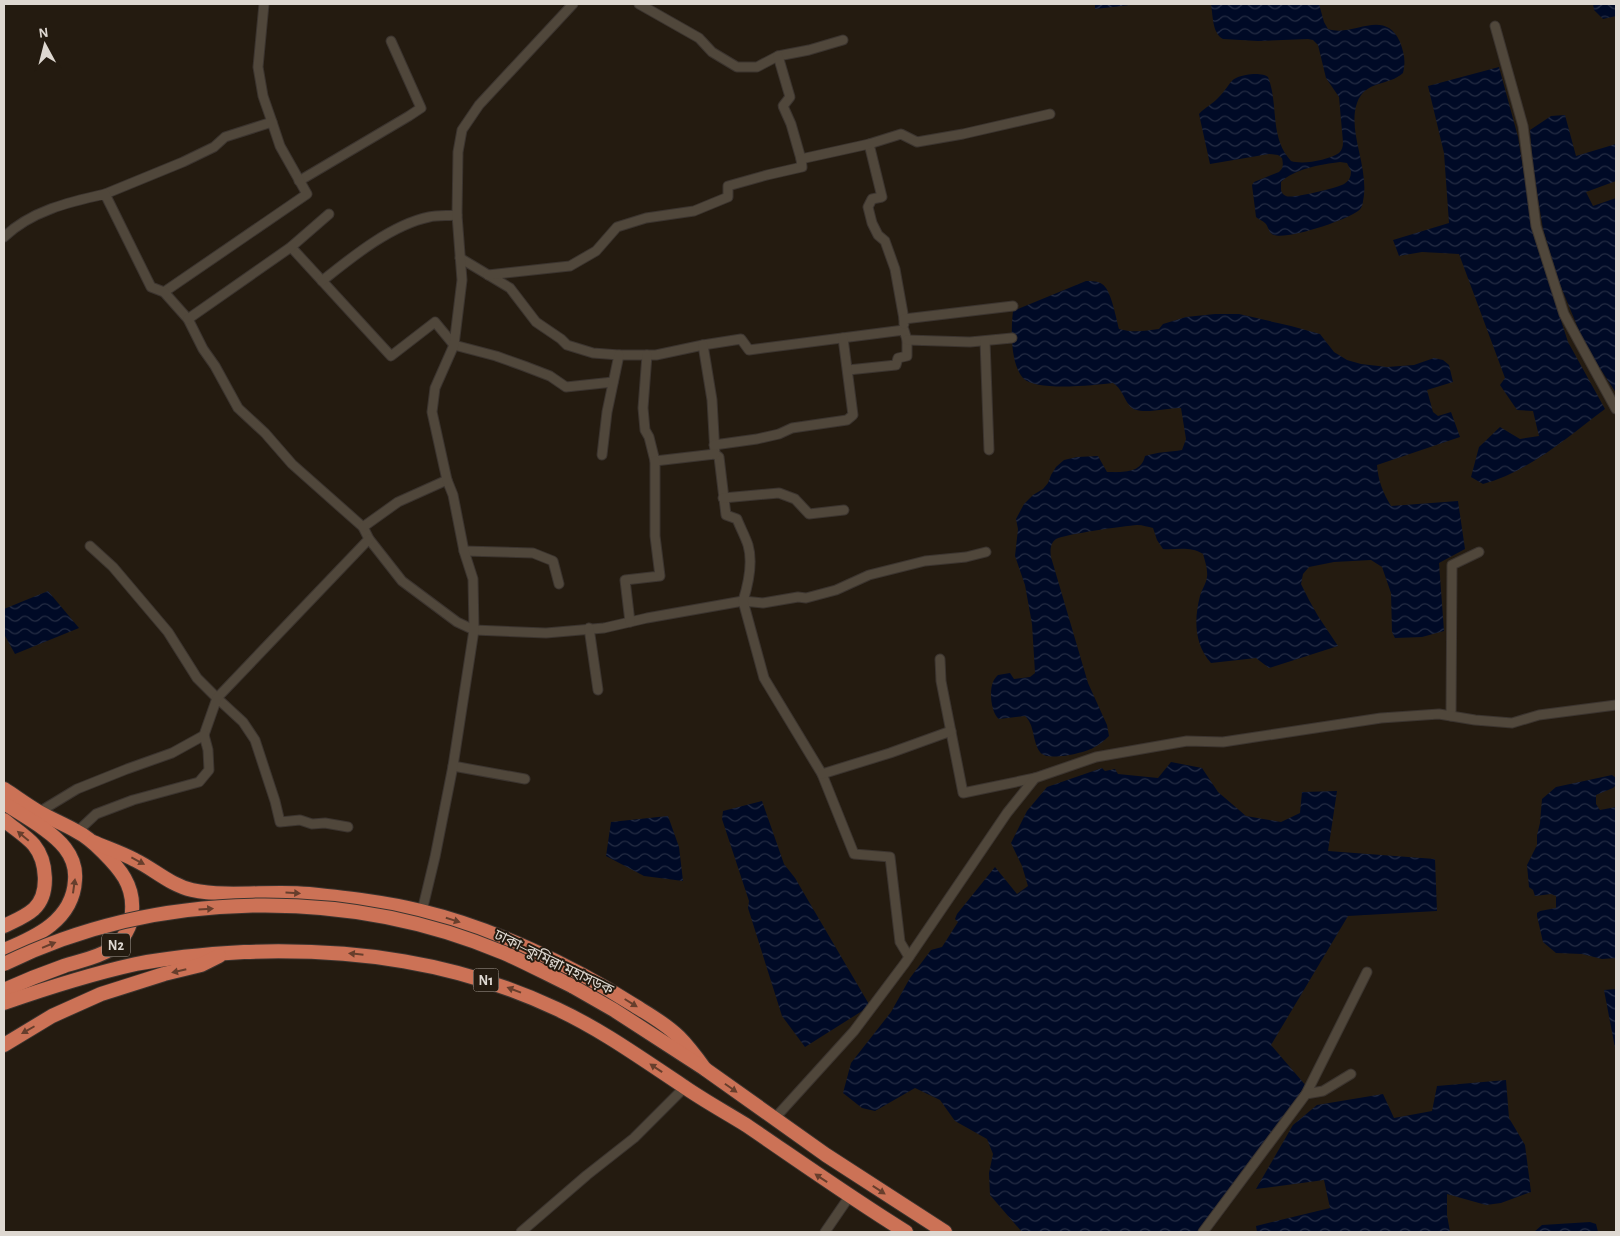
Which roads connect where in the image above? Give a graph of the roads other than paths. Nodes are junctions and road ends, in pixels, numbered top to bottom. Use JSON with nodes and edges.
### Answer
{"nodes":[{"id":1,"x":264,"y":4,"type":"edge"},
{"id":2,"x":572,"y":4,"type":"edge"},
{"id":3,"x":639,"y":4,"type":"edge"},
{"id":4,"x":1495,"y":26,"type":"dead end"},
{"id":5,"x":391,"y":40,"type":"dead end"},
{"id":6,"x":843,"y":40,"type":"dead end"},
{"id":7,"x":778,"y":56,"type":"junction"},
{"id":8,"x":1050,"y":114,"type":"dead end"},
{"id":9,"x":272,"y":122,"type":"junction"},
{"id":10,"x":869,"y":144,"type":"junction"},
{"id":11,"x":800,"y":159,"type":"junction"},
{"id":12,"x":300,"y":181,"type":"junction"},
{"id":13,"x":105,"y":194,"type":"junction"},
{"id":14,"x":329,"y":214,"type":"dead end"},
{"id":15,"x":457,"y":215,"type":"junction"},
{"id":16,"x":4,"y":237,"type":"edge"},
{"id":17,"x":291,"y":247,"type":"junction"},
{"id":18,"x":460,"y":258,"type":"junction"},
{"id":19,"x":488,"y":275,"type":"junction"},
{"id":20,"x":322,"y":281,"type":"junction"},
{"id":21,"x":164,"y":292,"type":"junction"},
{"id":22,"x":1013,"y":306,"type":"dead end"},
{"id":23,"x":188,"y":319,"type":"junction"},
{"id":24,"x":904,"y":319,"type":"junction"},
{"id":25,"x":904,"y":330,"type":"junction"},
{"id":26,"x":843,"y":338,"type":"junction"},
{"id":27,"x":1012,"y":338,"type":"dead end"},
{"id":28,"x":907,"y":340,"type":"junction"},
{"id":29,"x":985,"y":341,"type":"junction"},
{"id":30,"x":703,"y":345,"type":"junction"},
{"id":31,"x":454,"y":346,"type":"junction"},
{"id":32,"x":619,"y":355,"type":"junction"},
{"id":33,"x":647,"y":355,"type":"junction"},
{"id":34,"x":848,"y":370,"type":"junction"},
{"id":35,"x":613,"y":382,"type":"junction"},
{"id":36,"x":1616,"y":409,"type":"edge"},
{"id":37,"x":714,"y":450,"type":"junction"},
{"id":38,"x":989,"y":450,"type":"dead end"},
{"id":39,"x":602,"y":455,"type":"dead end"},
{"id":40,"x":655,"y":461,"type":"junction"},
{"id":41,"x":447,"y":480,"type":"junction"},
{"id":42,"x":723,"y":498,"type":"junction"},
{"id":43,"x":844,"y":510,"type":"dead end"},
{"id":44,"x":363,"y":527,"type":"junction"},
{"id":45,"x":369,"y":539,"type":"junction"},
{"id":46,"x":90,"y":546,"type":"dead end"},
{"id":47,"x":464,"y":551,"type":"junction"},
{"id":48,"x":986,"y":552,"type":"dead end"},
{"id":49,"x":1478,"y":552,"type":"dead end"},
{"id":50,"x":559,"y":584,"type":"dead end"},
{"id":51,"x":743,"y":601,"type":"junction"},
{"id":52,"x":630,"y":622,"type":"junction"},
{"id":53,"x":589,"y":628,"type":"junction"},
{"id":54,"x":474,"y":630,"type":"junction"},
{"id":55,"x":940,"y":659,"type":"dead end"},
{"id":56,"x":598,"y":690,"type":"dead end"},
{"id":57,"x":216,"y":698,"type":"junction"},
{"id":58,"x":1616,"y":705,"type":"edge"},
{"id":59,"x":1451,"y":716,"type":"junction"},
{"id":60,"x":952,"y":731,"type":"junction"},
{"id":61,"x":204,"y":735,"type":"junction"},
{"id":62,"x":452,"y":766,"type":"junction"},
{"id":63,"x":822,"y":774,"type":"junction"},
{"id":64,"x":1035,"y":778,"type":"junction"},
{"id":65,"x":525,"y":779,"type":"dead end"},
{"id":66,"x":4,"y":789,"type":"edge"},
{"id":67,"x":4,"y":803,"type":"edge"},
{"id":68,"x":39,"y":812,"type":"junction"},
{"id":69,"x":4,"y":820,"type":"edge"},
{"id":70,"x":348,"y":827,"type":"dead end"},
{"id":71,"x":78,"y":831,"type":"junction"},
{"id":72,"x":93,"y":842,"type":"junction"},
{"id":73,"x":422,"y":911,"type":"junction"},
{"id":74,"x":4,"y":926,"type":"edge"},
{"id":75,"x":4,"y":950,"type":"edge"},
{"id":76,"x":224,"y":953,"type":"junction"},
{"id":77,"x":909,"y":958,"type":"junction"},
{"id":78,"x":4,"y":964,"type":"edge"},
{"id":79,"x":1367,"y":972,"type":"dead end"},
{"id":80,"x":4,"y":990,"type":"edge"},
{"id":81,"x":4,"y":1003,"type":"edge"},
{"id":82,"x":4,"y":1045,"type":"edge"},
{"id":83,"x":705,"y":1069,"type":"junction"},
{"id":84,"x":1351,"y":1074,"type":"dead end"},
{"id":85,"x":685,"y":1087,"type":"junction"},
{"id":86,"x":1306,"y":1094,"type":"junction"},
{"id":87,"x":775,"y":1118,"type":"junction"},
{"id":88,"x":849,"y":1197,"type":"junction"},
{"id":89,"x":521,"y":1232,"type":"edge"},
{"id":90,"x":825,"y":1232,"type":"edge"},
{"id":91,"x":906,"y":1232,"type":"edge"},
{"id":92,"x":944,"y":1232,"type":"edge"},
{"id":93,"x":1203,"y":1232,"type":"edge"}],
"edges":[{"from":1,"to":9,"type":"street"},
{"from":2,"to":15,"type":"street"},
{"from":3,"to":7,"type":"street"},
{"from":4,"to":36,"type":"street"},
{"from":5,"to":12,"type":"street"},
{"from":6,"to":7,"type":"street"},
{"from":7,"to":11,"type":"street"},
{"from":8,"to":10,"type":"street"},
{"from":9,"to":12,"type":"street"},
{"from":9,"to":13,"type":"street"},
{"from":10,"to":11,"type":"street"},
{"from":10,"to":24,"type":"street"},
{"from":11,"to":19,"type":"street"},
{"from":12,"to":21,"type":"street"},
{"from":13,"to":16,"type":"street"},
{"from":13,"to":21,"type":"street"},
{"from":14,"to":17,"type":"street"},
{"from":15,"to":18,"type":"street"},
{"from":15,"to":20,"type":"street"},
{"from":17,"to":20,"type":"street"},
{"from":17,"to":23,"type":"street"},
{"from":18,"to":19,"type":"street"},
{"from":18,"to":31,"type":"street"},
{"from":19,"to":32,"type":"street"},
{"from":20,"to":31,"type":"street"},
{"from":21,"to":23,"type":"street"},
{"from":22,"to":24,"type":"street"},
{"from":23,"to":44,"type":"street"},
{"from":24,"to":25,"type":"street"},
{"from":25,"to":26,"type":"street"},
{"from":25,"to":28,"type":"street"},
{"from":26,"to":30,"type":"street"},
{"from":26,"to":34,"type":"street"},
{"from":27,"to":29,"type":"street"},
{"from":28,"to":29,"type":"street"},
{"from":28,"to":34,"type":"street"},
{"from":29,"to":38,"type":"street"},
{"from":30,"to":33,"type":"street"},
{"from":30,"to":37,"type":"street"},
{"from":31,"to":35,"type":"street"},
{"from":31,"to":41,"type":"street"},
{"from":32,"to":33,"type":"street"},
{"from":32,"to":35,"type":"street"},
{"from":33,"to":40,"type":"street"},
{"from":34,"to":37,"type":"street"},
{"from":35,"to":39,"type":"street"},
{"from":37,"to":40,"type":"street"},
{"from":37,"to":42,"type":"street"},
{"from":40,"to":52,"type":"street"},
{"from":41,"to":44,"type":"street"},
{"from":41,"to":47,"type":"street"},
{"from":42,"to":43,"type":"street"},
{"from":42,"to":51,"type":"street"},
{"from":44,"to":45,"type":"street"},
{"from":45,"to":54,"type":"street"},
{"from":45,"to":57,"type":"street"},
{"from":46,"to":57,"type":"street"},
{"from":47,"to":50,"type":"street"},
{"from":47,"to":54,"type":"street"},
{"from":48,"to":51,"type":"street"},
{"from":49,"to":59,"type":"street"},
{"from":51,"to":52,"type":"street"},
{"from":51,"to":63,"type":"street"},
{"from":52,"to":53,"type":"street"},
{"from":53,"to":54,"type":"street"},
{"from":53,"to":56,"type":"street"},
{"from":54,"to":62,"type":"street"},
{"from":55,"to":60,"type":"street"},
{"from":57,"to":61,"type":"street"},
{"from":57,"to":70,"type":"street"},
{"from":58,"to":59,"type":"street"},
{"from":59,"to":64,"type":"street"},
{"from":60,"to":63,"type":"street"},
{"from":60,"to":64,"type":"street"},
{"from":61,"to":68,"type":"street"},
{"from":61,"to":71,"type":"street"},
{"from":62,"to":65,"type":"street"},
{"from":62,"to":73,"type":"street"},
{"from":63,"to":77,"type":"street"},
{"from":64,"to":77,"type":"street"},
{"from":66,"to":68,"type":"highway","number":"N2"},
{"from":75,"to":67,"type":"highway","one_way":true},
{"from":68,"to":71,"type":"highway","number":"N2"},
{"from":74,"to":69,"type":"highway","one_way":true},
{"from":71,"to":72,"type":"highway","number":"N2"},
{"from":72,"to":73,"type":"highway","number":"N1","one_way":true},
{"from":72,"to":80,"type":"highway","number":"N2"},
{"from":73,"to":83,"type":"highway","number":"N1","one_way":true},
{"from":76,"to":81,"type":"highway","number":"N1"},
{"from":76,"to":82,"type":"highway","number":"N1","one_way":true},
{"from":85,"to":76,"type":"highway","number":"N1","one_way":true},
{"from":77,"to":87,"type":"street"},
{"from":78,"to":83,"type":"highway","name":"ঢাকা–কুমিল্লা মহাসড়ক","number":"N1","one_way":true,"bridge":true},
{"from":79,"to":86,"type":"street"},
{"from":83,"to":87,"type":"highway","name":"ঢাকা–কুমিল্লা মহাসড়ক","number":"N1","one_way":true},
{"from":84,"to":86,"type":"street"},
{"from":88,"to":85,"type":"highway","number":"N1","one_way":true},
{"from":85,"to":89,"type":"street"},
{"from":86,"to":93,"type":"street"},
{"from":87,"to":92,"type":"highway","name":"ঢাকা–কুমিল্লা মহাসড়ক","number":"N1","one_way":true},
{"from":88,"to":90,"type":"street"},
{"from":88,"to":91,"type":"highway","number":"N1"}]}
